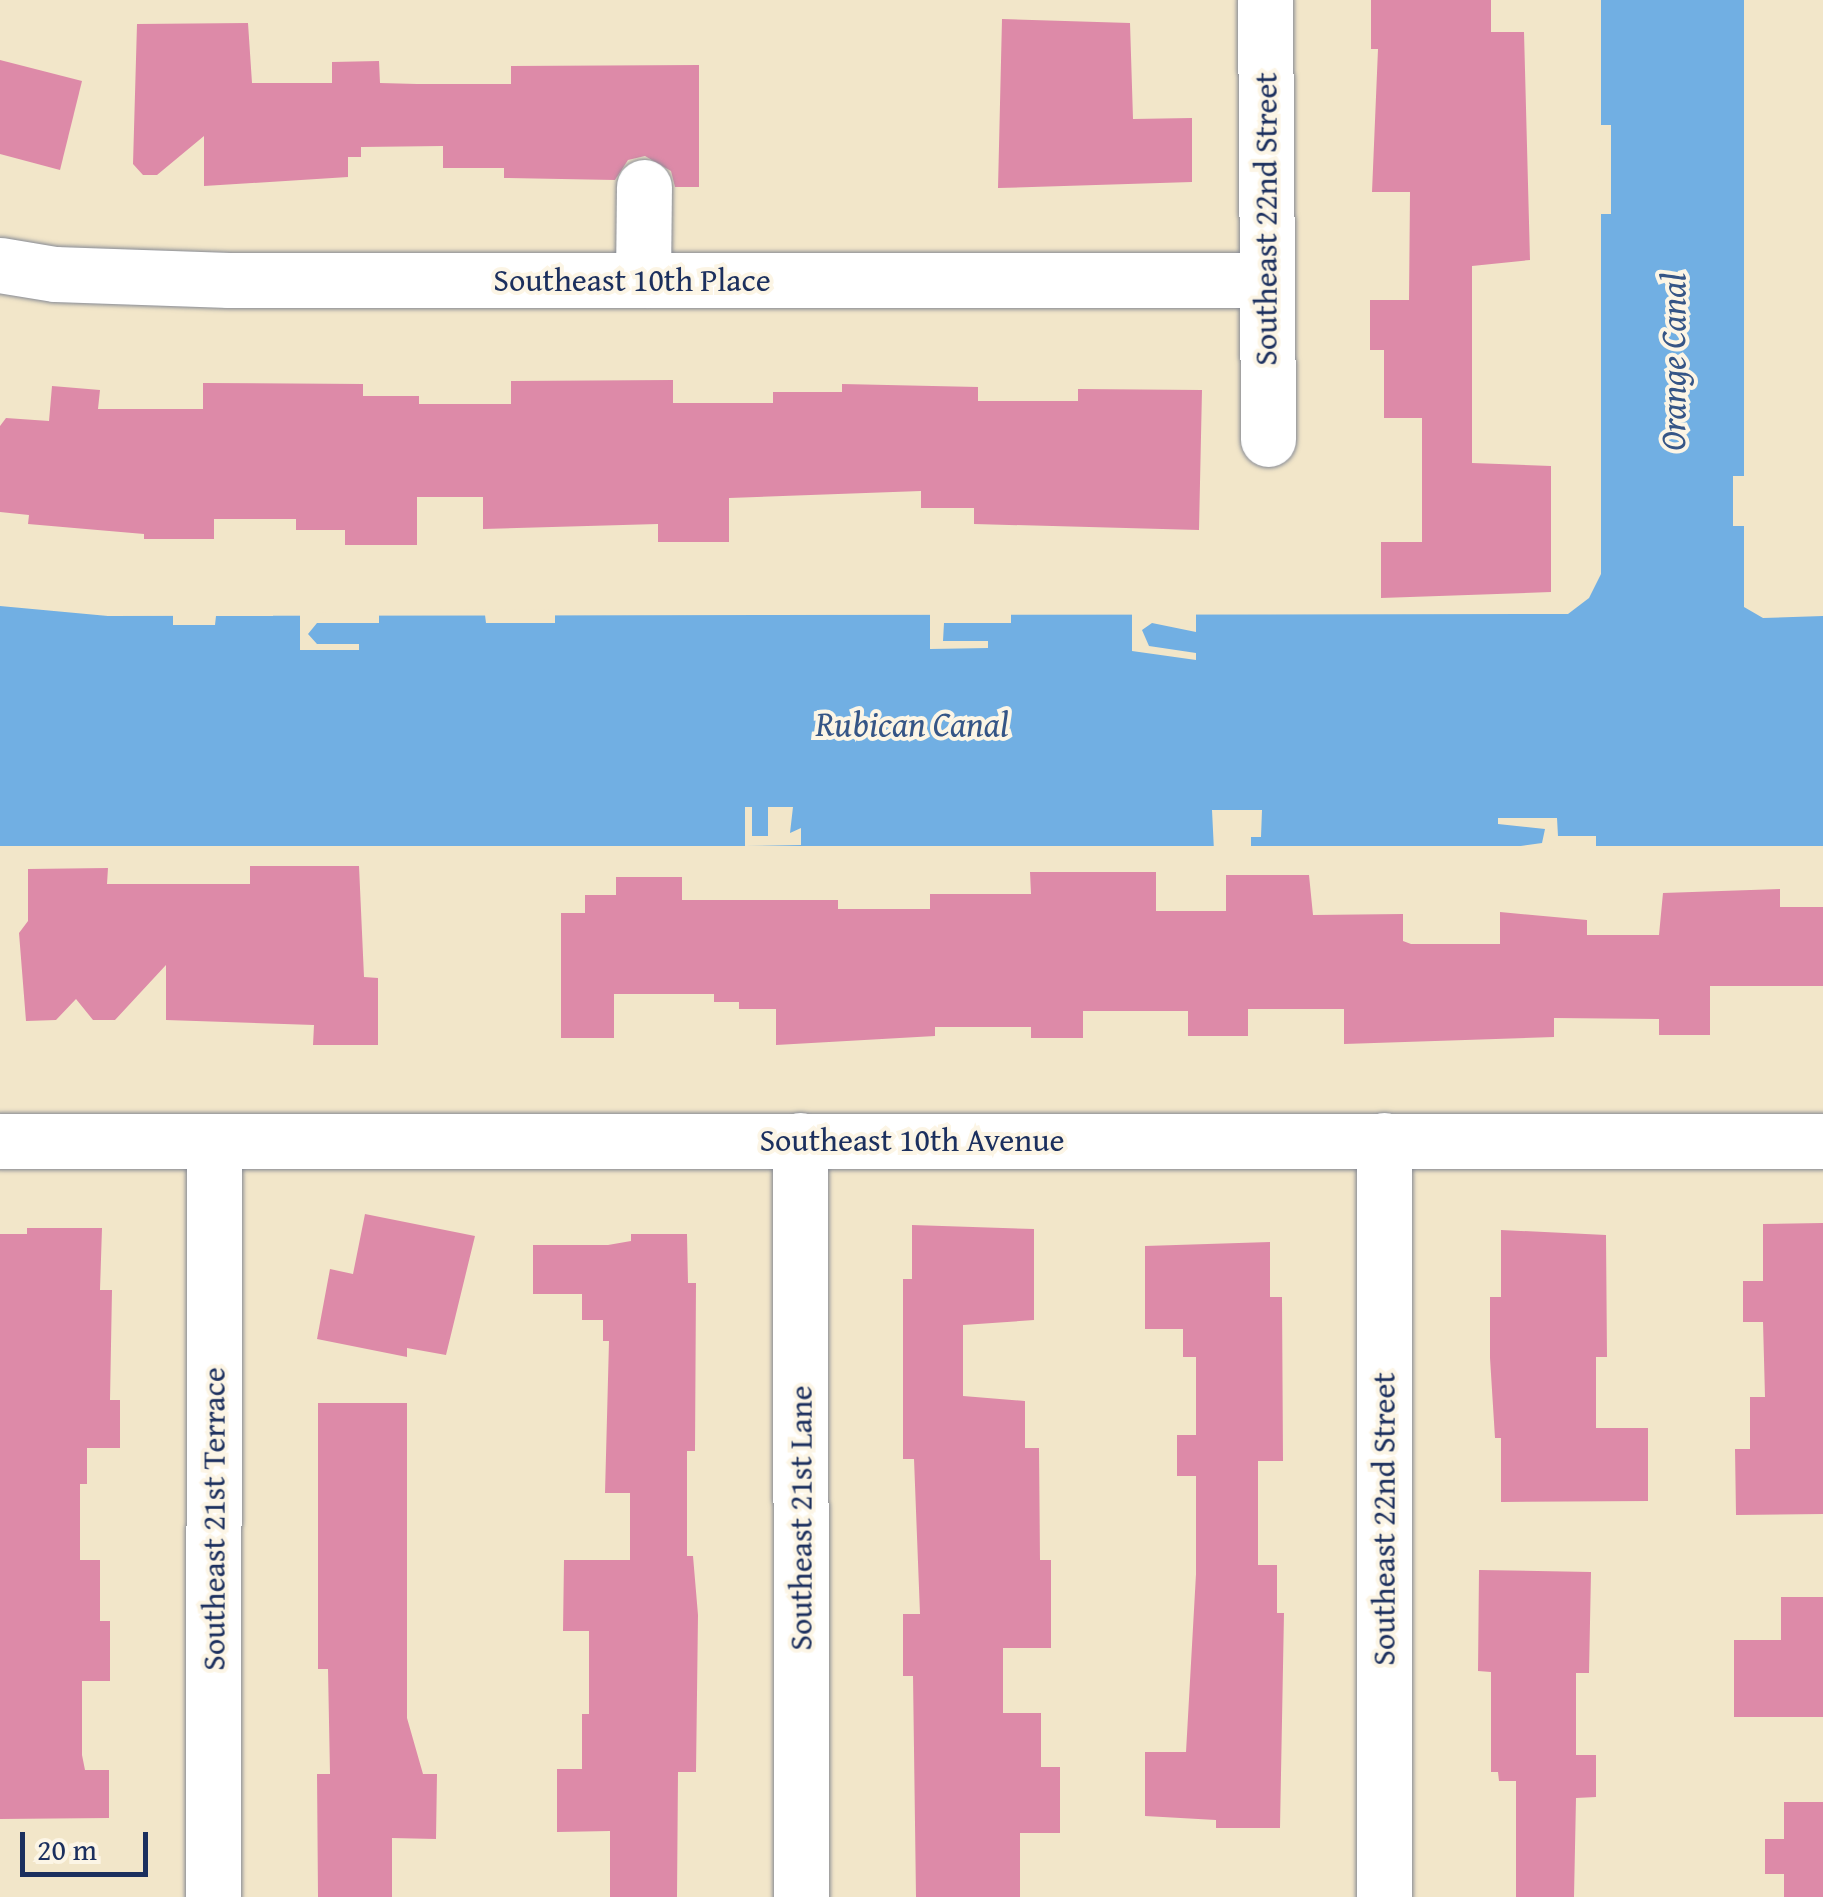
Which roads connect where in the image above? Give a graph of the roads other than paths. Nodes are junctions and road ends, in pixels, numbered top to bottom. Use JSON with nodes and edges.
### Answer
{"nodes":[{"id":1,"x":1266,"y":0,"type":"edge"},
{"id":2,"x":644,"y":187,"type":"dead end"},
{"id":3,"x":0,"y":264,"type":"edge"},
{"id":4,"x":644,"y":280,"type":"junction"},
{"id":5,"x":1266,"y":280,"type":"junction"},
{"id":6,"x":1268,"y":439,"type":"dead end"},
{"id":7,"x":800,"y":1140,"type":"junction"},
{"id":8,"x":1384,"y":1140,"type":"junction"},
{"id":9,"x":0,"y":1141,"type":"edge"},
{"id":10,"x":214,"y":1141,"type":"junction"},
{"id":11,"x":1823,"y":1141,"type":"edge"},
{"id":12,"x":213,"y":1897,"type":"edge"},
{"id":13,"x":801,"y":1897,"type":"edge"},
{"id":14,"x":1384,"y":1897,"type":"edge"}],
"edges":[{"from":1,"to":5,"type":"street","name":"Southeast 22nd Street"},
{"from":2,"to":4,"type":"street"},
{"from":3,"to":4,"type":"street","name":"Southeast 10th Place"},
{"from":4,"to":5,"type":"street","name":"Southeast 10th Place"},
{"from":5,"to":6,"type":"street","name":"Southeast 22nd Street"},
{"from":7,"to":8,"type":"street","name":"Southeast 10th Avenue"},
{"from":7,"to":10,"type":"street","name":"Southeast 10th Avenue"},
{"from":7,"to":13,"type":"street","name":"Southeast 21st Lane"},
{"from":8,"to":11,"type":"street","name":"Southeast 10th Avenue"},
{"from":8,"to":14,"type":"street","name":"Southeast 22nd Street"},
{"from":9,"to":10,"type":"street","name":"Southeast 10th Avenue"},
{"from":10,"to":12,"type":"street","name":"Southeast 21st Terrace"}]}
